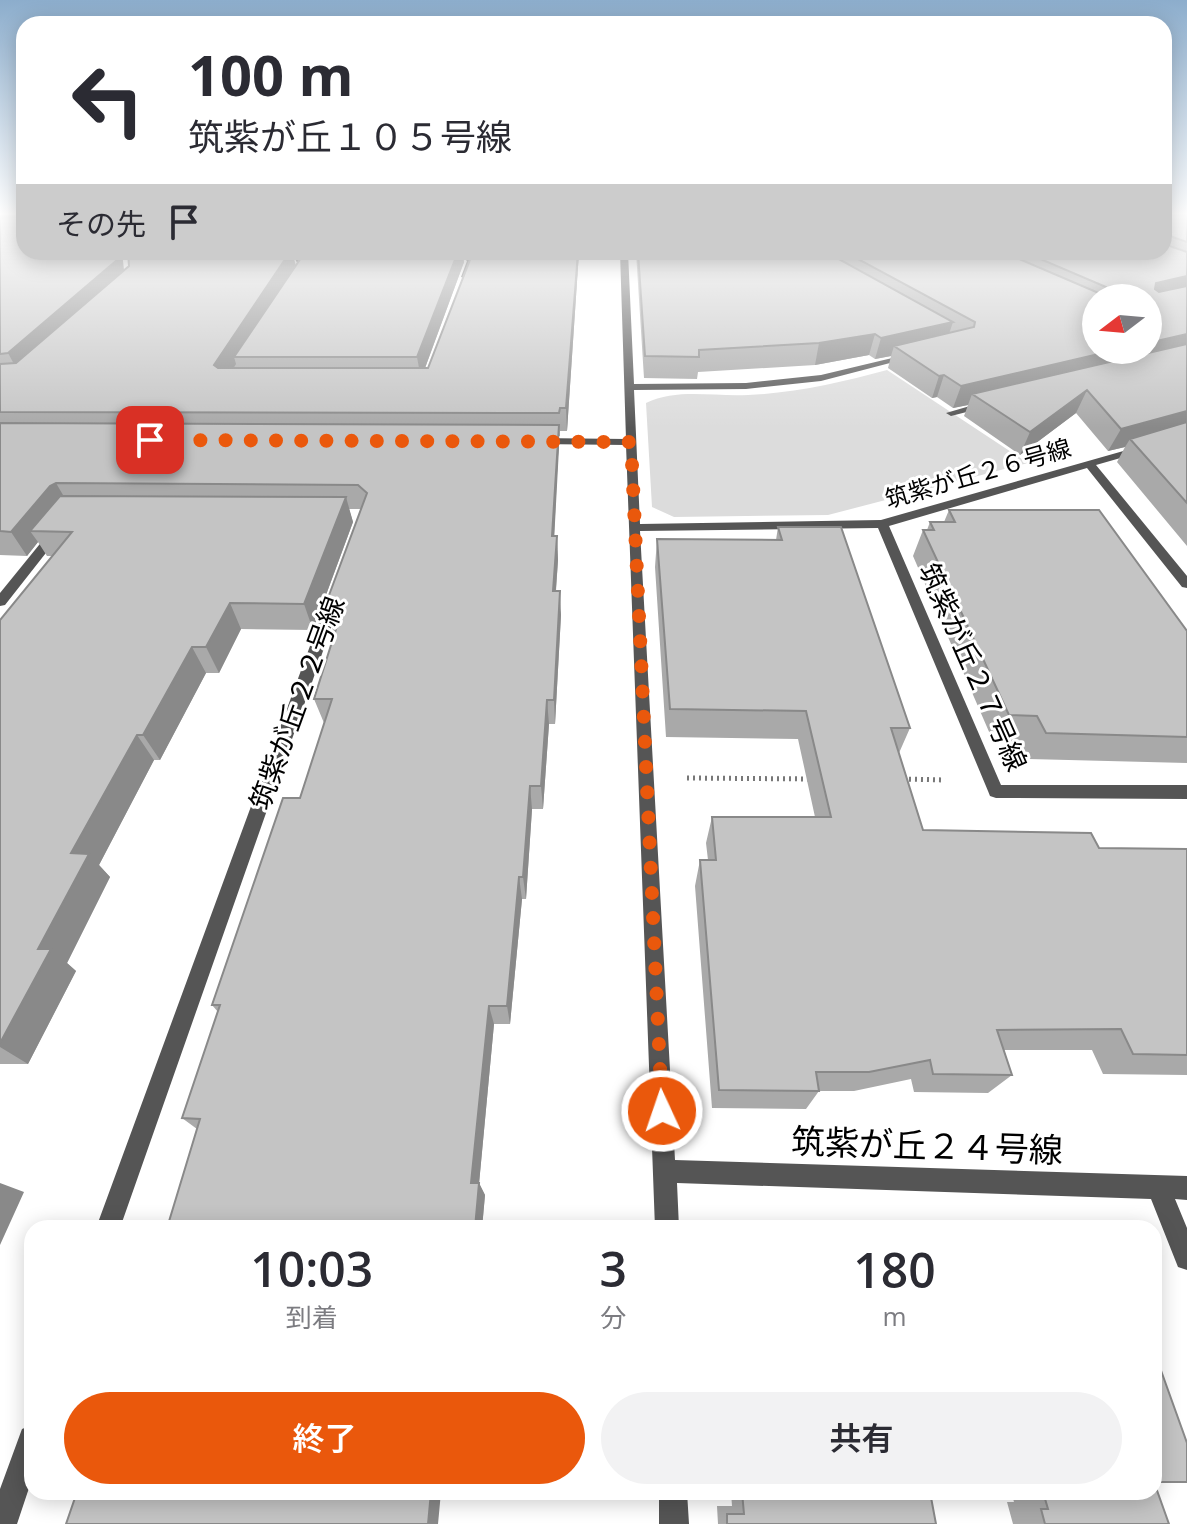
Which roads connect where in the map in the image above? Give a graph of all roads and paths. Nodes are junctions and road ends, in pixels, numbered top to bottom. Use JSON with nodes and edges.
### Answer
{"nodes":[{"id":1,"x":292,"y":286,"type":"edge"},
{"id":2,"x":462,"y":286,"type":"edge"},
{"id":3,"x":625,"y":286,"type":"edge"},
{"id":4,"x":461,"y":289,"type":"edge"},
{"id":5,"x":287,"y":294,"type":"edge"},
{"id":6,"x":919,"y":354,"type":"edge"},
{"id":7,"x":629,"y":387,"type":"junction"},
{"id":8,"x":996,"y":402,"type":"edge"},
{"id":9,"x":951,"y":413,"type":"dead end"},
{"id":10,"x":526,"y":441,"type":"edge"},
{"id":11,"x":631,"y":442,"type":"junction"},
{"id":12,"x":1159,"y":444,"type":"edge"},
{"id":13,"x":1090,"y":465,"type":"junction"},
{"id":14,"x":70,"y":514,"type":"edge"},
{"id":15,"x":882,"y":524,"type":"junction"},
{"id":16,"x":634,"y":528,"type":"junction"},
{"id":17,"x":343,"y":575,"type":"edge"},
{"id":18,"x":1187,"y":584,"type":"edge"},
{"id":19,"x":0,"y":602,"type":"edge"},
{"id":20,"x":646,"y":777,"type":"junction"},
{"id":21,"x":819,"y":779,"type":"edge"},
{"id":22,"x":897,"y":779,"type":"edge"},
{"id":23,"x":992,"y":780,"type":"junction"},
{"id":24,"x":1187,"y":792,"type":"edge"},
{"id":25,"x":665,"y":1171,"type":"junction"},
{"id":26,"x":1158,"y":1187,"type":"junction"},
{"id":27,"x":1187,"y":1188,"type":"edge"},
{"id":28,"x":111,"y":1220,"type":"edge"},
{"id":29,"x":667,"y":1220,"type":"edge"},
{"id":30,"x":1187,"y":1258,"type":"edge"},
{"id":31,"x":24,"y":1462,"type":"edge"},
{"id":32,"x":673,"y":1500,"type":"edge"},
{"id":33,"x":2,"y":1524,"type":"edge"},
{"id":34,"x":674,"y":1524,"type":"edge"}],
"edges":[{"from":1,"to":5,"type":"street"},
{"from":2,"to":4,"type":"street"},
{"from":3,"to":7,"type":"street"},
{"from":6,"to":7,"type":"street"},
{"from":7,"to":11,"type":"street"},
{"from":8,"to":9,"type":"street"},
{"from":10,"to":11,"type":"street"},
{"from":11,"to":16,"type":"street"},
{"from":12,"to":13,"type":"street","name":"筑紫が丘２６号線"},
{"from":13,"to":15,"type":"street","name":"筑紫が丘２６号線"},
{"from":13,"to":18,"type":"street"},
{"from":14,"to":19,"type":"street"},
{"from":15,"to":16,"type":"street","name":"筑紫が丘２６号線"},
{"from":15,"to":23,"type":"street","name":"筑紫が丘２７号線"},
{"from":16,"to":20,"type":"street"},
{"from":17,"to":28,"type":"street","name":"筑紫が丘２２号線"},
{"from":20,"to":21,"type":"path"},
{"from":20,"to":25,"type":"street"},
{"from":22,"to":23,"type":"path"},
{"from":23,"to":24,"type":"street","name":"筑紫が丘２７号線"},
{"from":25,"to":26,"type":"street","name":"筑紫が丘２４号線"},
{"from":25,"to":29,"type":"street"},
{"from":26,"to":27,"type":"street","name":"筑紫が丘２４号線"},
{"from":26,"to":30,"type":"street"},
{"from":31,"to":33,"type":"street"},
{"from":32,"to":34,"type":"street"}]}
